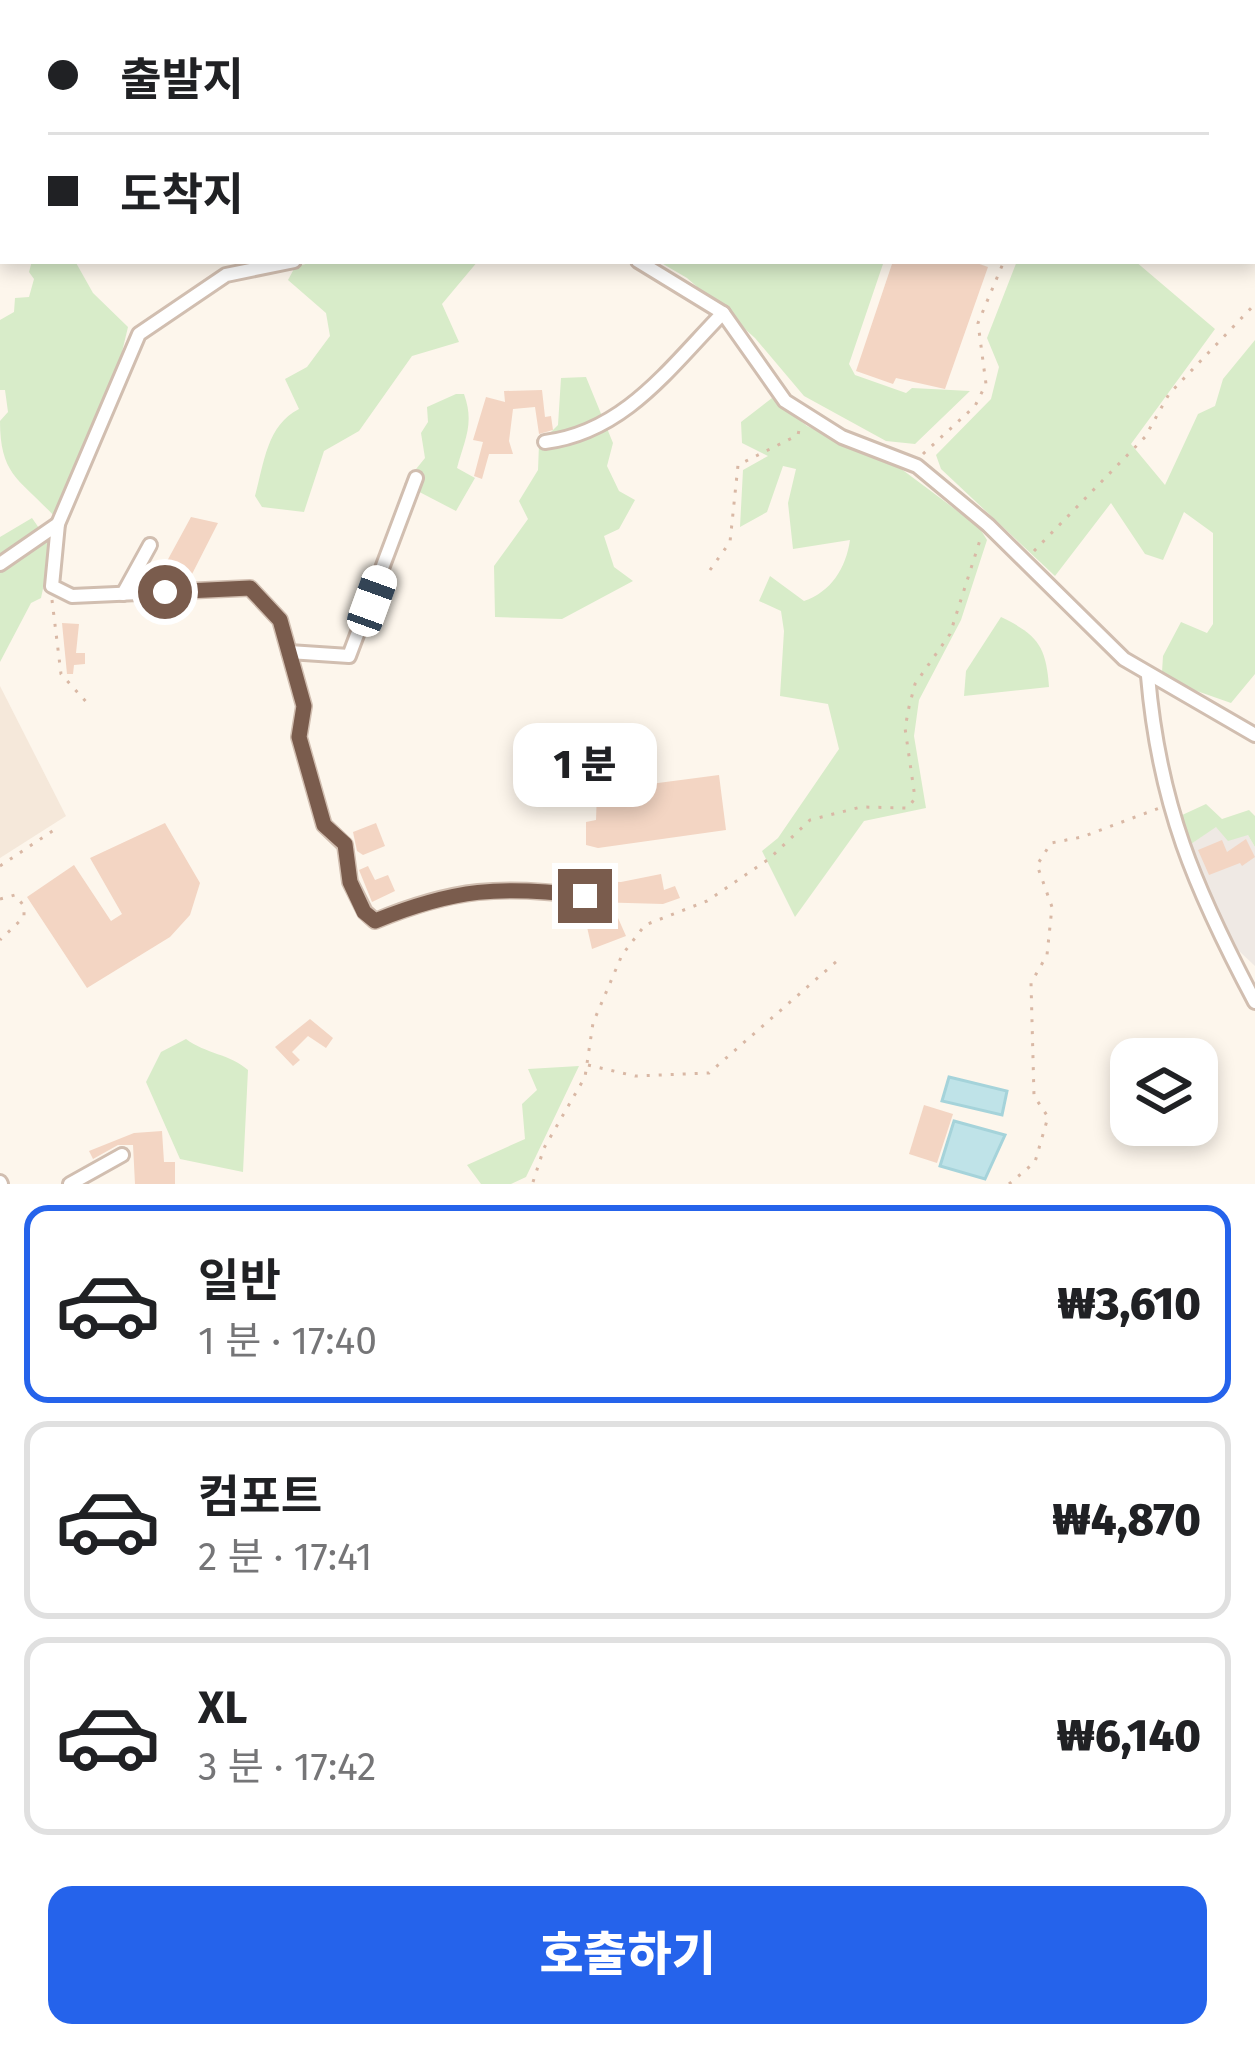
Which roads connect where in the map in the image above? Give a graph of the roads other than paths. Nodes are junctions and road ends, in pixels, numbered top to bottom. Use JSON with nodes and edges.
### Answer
{"nodes":[{"id":1,"x":279,"y":264,"type":"edge"},
{"id":2,"x":643,"y":264,"type":"edge"},
{"id":3,"x":723,"y":313,"type":"junction"},
{"id":4,"x":545,"y":442,"type":"dead end"},
{"id":5,"x":416,"y":478,"type":"dead end"},
{"id":6,"x":58,"y":524,"type":"junction"},
{"id":7,"x":150,"y":545,"type":"dead end"},
{"id":8,"x":0,"y":564,"type":"edge"},
{"id":9,"x":123,"y":593,"type":"junction"},
{"id":10,"x":289,"y":652,"type":"junction"},
{"id":11,"x":1148,"y":676,"type":"junction"},
{"id":12,"x":1255,"y":735,"type":"edge"},
{"id":13,"x":585,"y":896,"type":"dead end"},
{"id":14,"x":1255,"y":1002,"type":"edge"},
{"id":15,"x":122,"y":1155,"type":"dead end"},
{"id":16,"x":70,"y":1184,"type":"edge"}],
"edges":[{"from":1,"to":6,"type":"street"},
{"from":2,"to":3,"type":"street"},
{"from":3,"to":4,"type":"street"},
{"from":3,"to":11,"type":"street"},
{"from":5,"to":10,"type":"street"},
{"from":6,"to":8,"type":"street"},
{"from":6,"to":9,"type":"street"},
{"from":7,"to":9,"type":"street"},
{"from":9,"to":10,"type":"street"},
{"from":10,"to":13,"type":"street"},
{"from":11,"to":12,"type":"street"},
{"from":11,"to":14,"type":"street"},
{"from":15,"to":16,"type":"street"}]}
